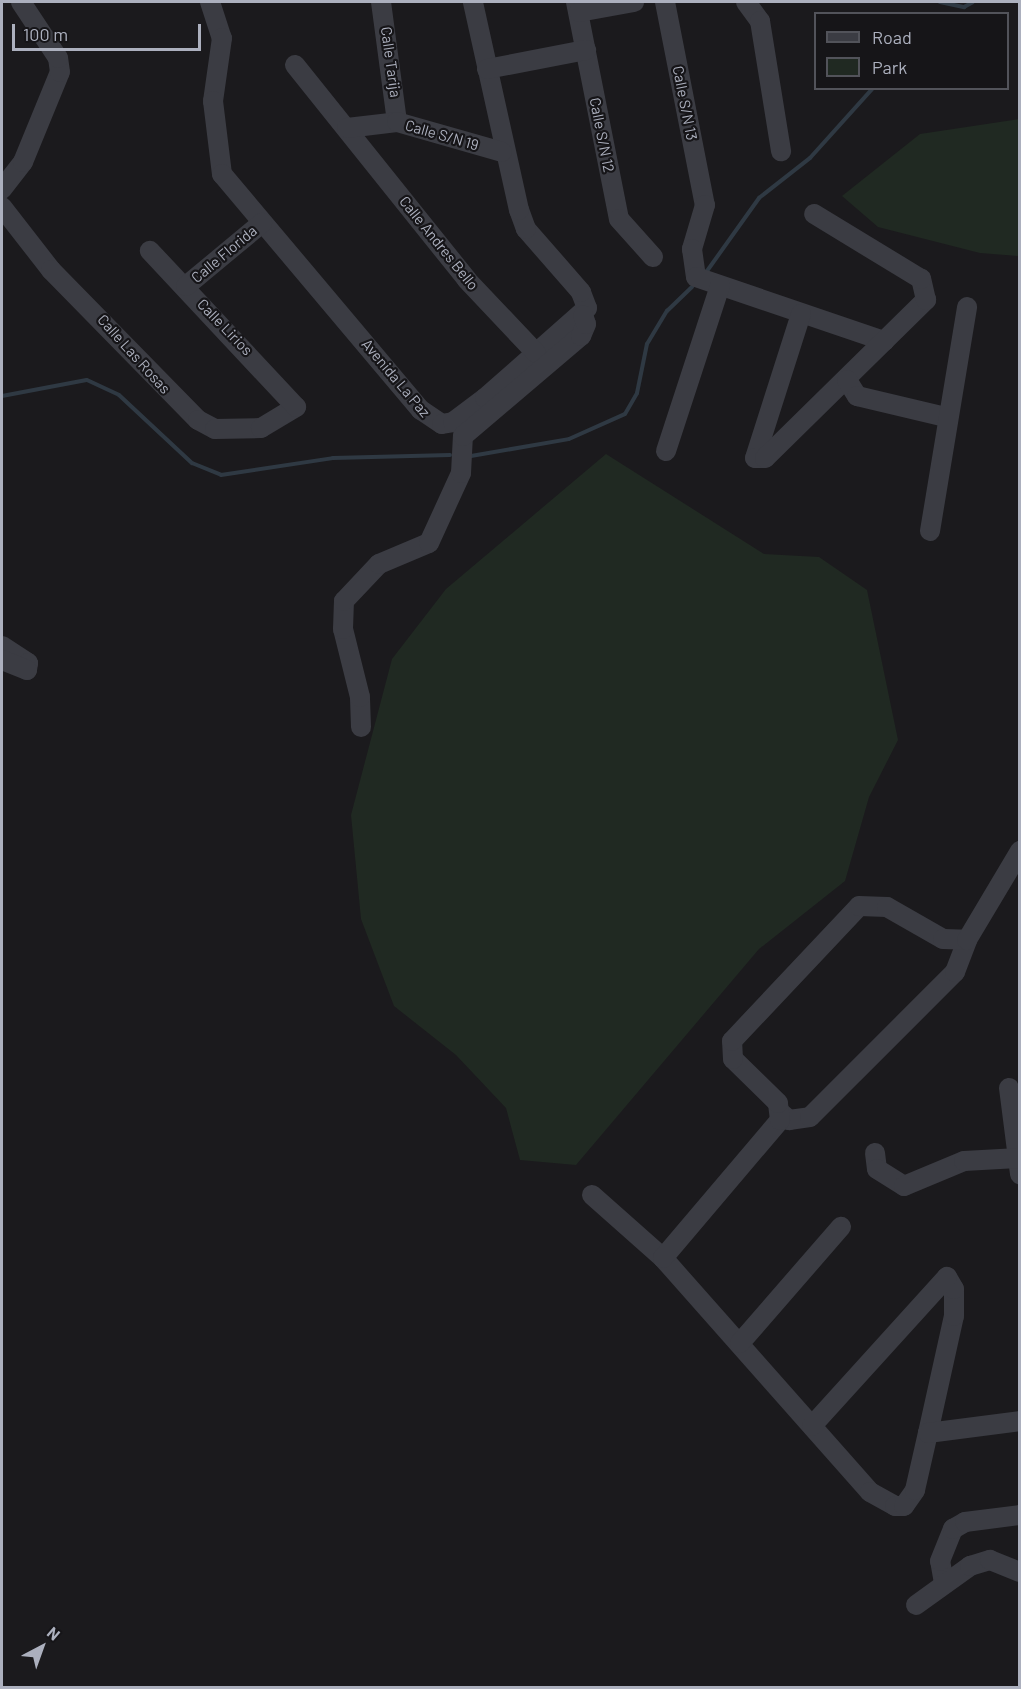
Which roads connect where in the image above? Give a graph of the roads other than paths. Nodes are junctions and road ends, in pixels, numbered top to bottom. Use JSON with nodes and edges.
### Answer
{"nodes":[{"id":1,"x":21,"y":2,"type":"edge"},
{"id":2,"x":210,"y":2,"type":"edge"},
{"id":3,"x":381,"y":2,"type":"edge"},
{"id":4,"x":473,"y":2,"type":"edge"},
{"id":5,"x":633,"y":2,"type":"edge"},
{"id":6,"x":665,"y":2,"type":"edge"},
{"id":7,"x":746,"y":2,"type":"edge"},
{"id":8,"x":578,"y":7,"type":"edge"},
{"id":9,"x":586,"y":50,"type":"junction"},
{"id":10,"x":295,"y":65,"type":"dead end"},
{"id":11,"x":487,"y":69,"type":"junction"},
{"id":12,"x":398,"y":122,"type":"junction"},
{"id":13,"x":347,"y":128,"type":"junction"},
{"id":14,"x":781,"y":151,"type":"dead end"},
{"id":15,"x":502,"y":152,"type":"junction"},
{"id":16,"x":2,"y":189,"type":"edge"},
{"id":17,"x":2,"y":207,"type":"edge"},
{"id":18,"x":814,"y":214,"type":"dead end"},
{"id":19,"x":262,"y":223,"type":"junction"},
{"id":20,"x":150,"y":251,"type":"dead end"},
{"id":21,"x":653,"y":257,"type":"dead end"},
{"id":22,"x":186,"y":286,"type":"junction"},
{"id":23,"x":720,"y":286,"type":"junction"},
{"id":24,"x":968,"y":307,"type":"dead end"},
{"id":25,"x":801,"y":314,"type":"junction"},
{"id":26,"x":583,"y":315,"type":"junction"},
{"id":27,"x":884,"y":341,"type":"junction"},
{"id":28,"x":536,"y":353,"type":"junction"},
{"id":29,"x":847,"y":380,"type":"junction"},
{"id":30,"x":296,"y":407,"type":"joint"},
{"id":31,"x":946,"y":417,"type":"junction"},
{"id":32,"x":666,"y":451,"type":"dead end"},
{"id":33,"x":930,"y":531,"type":"dead end"},
{"id":34,"x":2,"y":646,"type":"edge"},
{"id":35,"x":2,"y":660,"type":"edge"},
{"id":36,"x":361,"y":727,"type":"dead end"},
{"id":37,"x":1020,"y":851,"type":"edge"},
{"id":38,"x":967,"y":940,"type":"junction"},
{"id":39,"x":1009,"y":1088,"type":"dead end"},
{"id":40,"x":781,"y":1113,"type":"junction"},
{"id":41,"x":875,"y":1153,"type":"dead end"},
{"id":42,"x":1019,"y":1164,"type":"edge"},
{"id":43,"x":592,"y":1195,"type":"dead end"},
{"id":44,"x":841,"y":1227,"type":"dead end"},
{"id":45,"x":663,"y":1258,"type":"junction"},
{"id":46,"x":740,"y":1343,"type":"junction"},
{"id":47,"x":1020,"y":1421,"type":"edge"},
{"id":48,"x":812,"y":1426,"type":"junction"},
{"id":49,"x":928,"y":1433,"type":"junction"},
{"id":50,"x":1020,"y":1515,"type":"edge"},
{"id":51,"x":1020,"y":1572,"type":"edge"},
{"id":52,"x":944,"y":1583,"type":"junction"},
{"id":53,"x":915,"y":1605,"type":"dead end"}],
"edges":[{"from":1,"to":16,"type":"street"},
{"from":2,"to":19,"type":"street","name":"Avenida La Paz"},
{"from":3,"to":12,"type":"street","name":"Calle Tarija"},
{"from":4,"to":11,"type":"street"},
{"from":5,"to":8,"type":"street"},
{"from":6,"to":23,"type":"street","name":"Calle S/N 13"},
{"from":7,"to":14,"type":"street"},
{"from":8,"to":9,"type":"street","name":"Calle S/N 12"},
{"from":9,"to":11,"type":"street"},
{"from":9,"to":21,"type":"street","name":"Calle S/N 12"},
{"from":10,"to":13,"type":"street","name":"Calle Andres Bello"},
{"from":11,"to":15,"type":"street"},
{"from":12,"to":13,"type":"street","name":"Calle S/N 19"},
{"from":12,"to":15,"type":"street","name":"Calle S/N 19"},
{"from":13,"to":28,"type":"street","name":"Calle Andres Bello"},
{"from":15,"to":26,"type":"street"},
{"from":17,"to":30,"type":"street","name":"Calle Las Rosas"},
{"from":18,"to":27,"type":"street"},
{"from":19,"to":22,"type":"street","name":"Calle Florida"},
{"from":19,"to":28,"type":"street","name":"Avenida La Paz"},
{"from":20,"to":22,"type":"street","name":"Calle Lirios"},
{"from":22,"to":30,"type":"street","name":"Calle Lirios"},
{"from":23,"to":25,"type":"street"},
{"from":23,"to":32,"type":"street"},
{"from":24,"to":31,"type":"street"},
{"from":25,"to":27,"type":"street"},
{"from":25,"to":29,"type":"street"},
{"from":26,"to":28,"type":"street","name":"Avenida La Paz"},
{"from":26,"to":36,"type":"street"},
{"from":27,"to":29,"type":"street"},
{"from":29,"to":31,"type":"street"},
{"from":31,"to":33,"type":"street"},
{"from":34,"to":35,"type":"street"},
{"from":37,"to":38,"type":"street"},
{"from":38,"to":40,"type":"street"},
{"from":38,"to":40,"type":"street"},
{"from":39,"to":42,"type":"street"},
{"from":40,"to":45,"type":"street"},
{"from":41,"to":42,"type":"street"},
{"from":43,"to":45,"type":"street"},
{"from":44,"to":46,"type":"street"},
{"from":45,"to":46,"type":"street"},
{"from":46,"to":48,"type":"street"},
{"from":47,"to":49,"type":"street"},
{"from":48,"to":49,"type":"street"},
{"from":48,"to":49,"type":"street"},
{"from":50,"to":52,"type":"street"},
{"from":51,"to":52,"type":"street"},
{"from":52,"to":53,"type":"street"}]}
